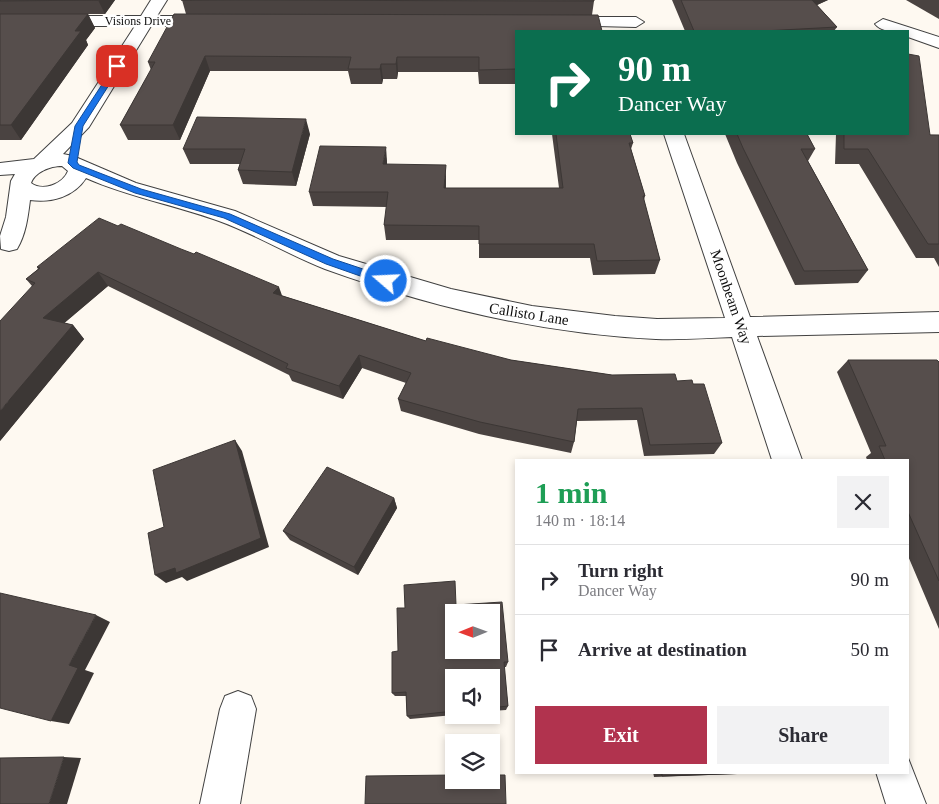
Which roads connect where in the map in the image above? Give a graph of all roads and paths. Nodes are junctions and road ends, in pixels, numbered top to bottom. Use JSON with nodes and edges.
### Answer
{"nodes":[{"id":1,"x":159,"y":0,"type":"edge"},
{"id":2,"x":635,"y":20,"type":"edge"},
{"id":3,"x":0,"y":21,"type":"edge"},
{"id":4,"x":146,"y":21,"type":"junction"},
{"id":5,"x":222,"y":21,"type":"edge"},
{"id":6,"x":549,"y":22,"type":"edge"},
{"id":7,"x":883,"y":24,"type":"dead end"},
{"id":8,"x":900,"y":30,"type":"edge"},
{"id":9,"x":909,"y":33,"type":"edge"},
{"id":10,"x":939,"y":43,"type":"edge"},
{"id":11,"x":79,"y":126,"type":"junction"},
{"id":12,"x":674,"y":135,"type":"edge"},
{"id":13,"x":74,"y":165,"type":"junction"},
{"id":14,"x":0,"y":169,"type":"edge"},
{"id":15,"x":29,"y":174,"type":"junction"},
{"id":16,"x":0,"y":177,"type":"edge"},
{"id":17,"x":58,"y":190,"type":"junction"},
{"id":18,"x":138,"y":191,"type":"junction"},
{"id":19,"x":5,"y":249,"type":"edge"},
{"id":20,"x":939,"y":322,"type":"edge"},
{"id":21,"x":741,"y":327,"type":"junction"},
{"id":22,"x":787,"y":459,"type":"edge"},
{"id":23,"x":238,"y":709,"type":"dead end"},
{"id":24,"x":896,"y":774,"type":"edge"},
{"id":25,"x":220,"y":804,"type":"edge"},
{"id":26,"x":906,"y":804,"type":"edge"}],
"edges":[{"from":1,"to":4,"type":"street"},
{"from":2,"to":6,"type":"street"},
{"from":3,"to":4,"type":"street","name":"Visions Drive"},
{"from":4,"to":5,"type":"street","name":"Visions Drive"},
{"from":4,"to":11,"type":"street"},
{"from":7,"to":8,"type":"street"},
{"from":9,"to":10,"type":"street"},
{"from":11,"to":13,"type":"street"},
{"from":11,"to":15,"type":"street"},
{"from":12,"to":21,"type":"street","name":"Moonbeam Way"},
{"from":13,"to":15,"type":"street","name":"Callisto Lane"},
{"from":13,"to":17,"type":"street"},
{"from":13,"to":18,"type":"street","name":"Callisto Lane"},
{"from":14,"to":15,"type":"street"},
{"from":15,"to":16,"type":"street"},
{"from":15,"to":17,"type":"street","name":"Callisto Lane"},
{"from":15,"to":19,"type":"street"},
{"from":17,"to":18,"type":"street","name":"Callisto Lane"},
{"from":17,"to":19,"type":"street"},
{"from":18,"to":21,"type":"street","name":"Callisto Lane"},
{"from":20,"to":21,"type":"street","name":"Callisto Lane"},
{"from":21,"to":22,"type":"street","name":"Moonbeam Way"},
{"from":23,"to":25,"type":"street"},
{"from":24,"to":26,"type":"street"}]}
